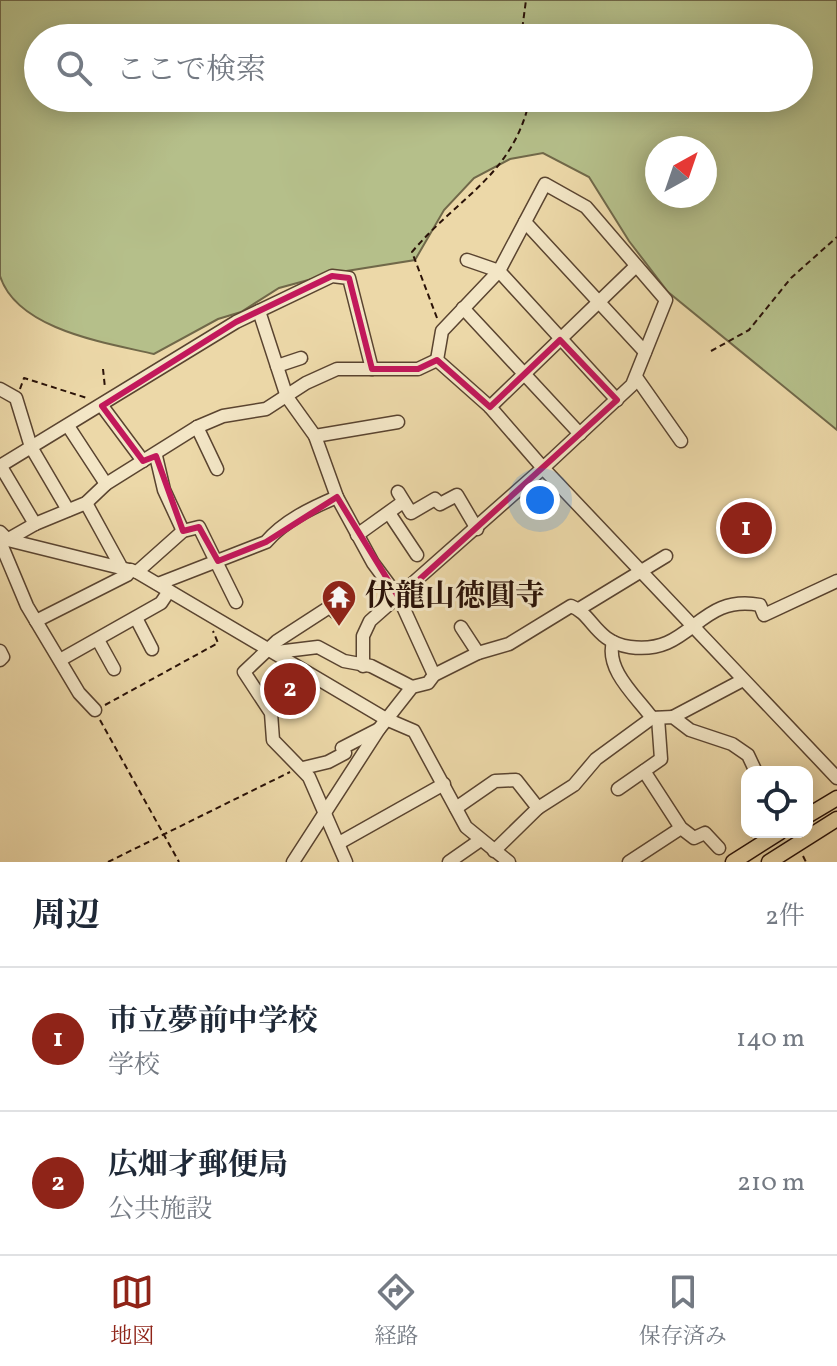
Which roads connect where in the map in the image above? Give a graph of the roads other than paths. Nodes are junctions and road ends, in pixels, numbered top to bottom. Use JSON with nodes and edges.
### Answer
{"nodes":[{"id":1,"x":525,"y":222,"type":"junction"},
{"id":2,"x":467,"y":260,"type":"dead end"},
{"id":3,"x":636,"y":266,"type":"junction"},
{"id":4,"x":499,"y":271,"type":"junction"},
{"id":5,"x":597,"y":303,"type":"junction"},
{"id":6,"x":463,"y":308,"type":"junction"},
{"id":7,"x":259,"y":311,"type":"junction"},
{"id":8,"x":560,"y":340,"type":"junction"},
{"id":9,"x":645,"y":352,"type":"junction"},
{"id":10,"x":301,"y":358,"type":"dead end"},
{"id":11,"x":437,"y":360,"type":"junction"},
{"id":12,"x":277,"y":366,"type":"junction"},
{"id":13,"x":372,"y":369,"type":"junction"},
{"id":14,"x":524,"y":374,"type":"junction"},
{"id":15,"x":636,"y":377,"type":"junction"},
{"id":16,"x":0,"y":389,"type":"edge"},
{"id":17,"x":287,"y":397,"type":"junction"},
{"id":18,"x":617,"y":400,"type":"junction"},
{"id":19,"x":100,"y":404,"type":"junction"},
{"id":20,"x":490,"y":407,"type":"junction"},
{"id":21,"x":398,"y":422,"type":"dead end"},
{"id":22,"x":68,"y":426,"type":"junction"},
{"id":23,"x":197,"y":427,"type":"junction"},
{"id":24,"x":580,"y":434,"type":"junction"},
{"id":25,"x":315,"y":436,"type":"junction"},
{"id":26,"x":681,"y":441,"type":"dead end"},
{"id":27,"x":31,"y":447,"type":"junction"},
{"id":28,"x":149,"y":458,"type":"junction"},
{"id":29,"x":0,"y":465,"type":"edge"},
{"id":30,"x":543,"y":468,"type":"junction"},
{"id":31,"x":217,"y":469,"type":"dead end"},
{"id":32,"x":106,"y":484,"type":"junction"},
{"id":33,"x":337,"y":497,"type":"junction"},
{"id":34,"x":86,"y":503,"type":"junction"},
{"id":35,"x":68,"y":510,"type":"junction"},
{"id":36,"x":389,"y":513,"type":"junction"},
{"id":37,"x":35,"y":524,"type":"junction"},
{"id":38,"x":477,"y":529,"type":"junction"},
{"id":39,"x":183,"y":531,"type":"junction"},
{"id":40,"x":357,"y":535,"type":"junction"},
{"id":41,"x":2,"y":540,"type":"edge"},
{"id":42,"x":417,"y":555,"type":"dead end"},
{"id":43,"x":666,"y":556,"type":"dead end"},
{"id":44,"x":218,"y":561,"type":"junction"},
{"id":45,"x":129,"y":569,"type":"junction"},
{"id":46,"x":640,"y":571,"type":"junction"},
{"id":47,"x":837,"y":581,"type":"edge"},
{"id":48,"x":163,"y":587,"type":"junction"},
{"id":49,"x":399,"y":598,"type":"junction"},
{"id":50,"x":236,"y":602,"type":"dead end"},
{"id":51,"x":579,"y":609,"type":"junction"},
{"id":52,"x":335,"y":612,"type":"dead end"},
{"id":53,"x":136,"y":618,"type":"junction"},
{"id":54,"x":36,"y":621,"type":"junction"},
{"id":55,"x":461,"y":627,"type":"dead end"},
{"id":56,"x":693,"y":627,"type":"junction"},
{"id":57,"x":98,"y":640,"type":"junction"},
{"id":58,"x":613,"y":642,"type":"junction"},
{"id":59,"x":152,"y":649,"type":"dead end"},
{"id":60,"x":273,"y":650,"type":"junction"},
{"id":61,"x":0,"y":651,"type":"edge"},
{"id":62,"x":478,"y":653,"type":"junction"},
{"id":63,"x":0,"y":660,"type":"edge"},
{"id":64,"x":60,"y":660,"type":"junction"},
{"id":65,"x":363,"y":666,"type":"junction"},
{"id":66,"x":114,"y":669,"type":"dead end"},
{"id":67,"x":434,"y":675,"type":"junction"},
{"id":68,"x":743,"y":680,"type":"junction"},
{"id":69,"x":412,"y":687,"type":"junction"},
{"id":70,"x":95,"y":710,"type":"road end"},
{"id":71,"x":673,"y":717,"type":"junction"},
{"id":72,"x":655,"y":718,"type":"junction"},
{"id":73,"x":383,"y":724,"type":"junction"},
{"id":74,"x":753,"y":766,"type":"edge"},
{"id":75,"x":303,"y":768,"type":"junction"},
{"id":76,"x":644,"y":771,"type":"junction"},
{"id":77,"x":837,"y":778,"type":"edge"},
{"id":78,"x":444,"y":784,"type":"junction"},
{"id":79,"x":618,"y":789,"type":"dead end"},
{"id":80,"x":837,"y":798,"type":"edge"},
{"id":81,"x":456,"y":808,"type":"junction"},
{"id":82,"x":538,"y":808,"type":"junction"},
{"id":83,"x":813,"y":812,"type":"edge"},
{"id":84,"x":325,"y":813,"type":"junction"},
{"id":85,"x":837,"y":819,"type":"edge"},
{"id":86,"x":681,"y":828,"type":"junction"},
{"id":87,"x":771,"y":838,"type":"edge"},
{"id":88,"x":479,"y":841,"type":"junction"},
{"id":89,"x":339,"y":843,"type":"junction"},
{"id":90,"x":719,"y":848,"type":"dead end"},
{"id":91,"x":494,"y":851,"type":"junction"},
{"id":92,"x":293,"y":862,"type":"edge"},
{"id":93,"x":346,"y":862,"type":"edge"},
{"id":94,"x":449,"y":862,"type":"edge"},
{"id":95,"x":509,"y":862,"type":"edge"},
{"id":96,"x":629,"y":862,"type":"edge"},
{"id":97,"x":733,"y":862,"type":"edge"},
{"id":98,"x":769,"y":862,"type":"edge"}],
"edges":[{"from":1,"to":3,"type":"street"},
{"from":1,"to":4,"type":"street"},
{"from":1,"to":5,"type":"street"},
{"from":2,"to":4,"type":"street"},
{"from":3,"to":5,"type":"street"},
{"from":3,"to":9,"type":"street"},
{"from":4,"to":6,"type":"street"},
{"from":4,"to":8,"type":"street"},
{"from":5,"to":8,"type":"street"},
{"from":5,"to":9,"type":"street"},
{"from":6,"to":11,"type":"street"},
{"from":6,"to":14,"type":"street"},
{"from":7,"to":12,"type":"street"},
{"from":7,"to":13,"type":"street"},
{"from":7,"to":19,"type":"street"},
{"from":8,"to":14,"type":"street"},
{"from":8,"to":18,"type":"street"},
{"from":9,"to":15,"type":"street"},
{"from":10,"to":12,"type":"street"},
{"from":11,"to":13,"type":"street"},
{"from":11,"to":20,"type":"street"},
{"from":12,"to":17,"type":"street"},
{"from":13,"to":17,"type":"street"},
{"from":14,"to":20,"type":"street"},
{"from":14,"to":24,"type":"street"},
{"from":15,"to":18,"type":"street"},
{"from":15,"to":26,"type":"street"},
{"from":16,"to":27,"type":"street"},
{"from":17,"to":23,"type":"street"},
{"from":17,"to":25,"type":"street"},
{"from":18,"to":24,"type":"street"},
{"from":19,"to":22,"type":"street"},
{"from":19,"to":28,"type":"street"},
{"from":20,"to":30,"type":"street"},
{"from":21,"to":25,"type":"street"},
{"from":22,"to":27,"type":"street"},
{"from":22,"to":32,"type":"street"},
{"from":23,"to":28,"type":"street"},
{"from":23,"to":31,"type":"street"},
{"from":24,"to":30,"type":"street"},
{"from":25,"to":33,"type":"street"},
{"from":27,"to":29,"type":"street"},
{"from":27,"to":35,"type":"street"},
{"from":28,"to":32,"type":"street"},
{"from":28,"to":39,"type":"street"},
{"from":29,"to":37,"type":"street"},
{"from":30,"to":38,"type":"street"},
{"from":30,"to":46,"type":"street"},
{"from":32,"to":34,"type":"street"},
{"from":33,"to":40,"type":"street"},
{"from":33,"to":44,"type":"street"},
{"from":34,"to":35,"type":"street"},
{"from":34,"to":45,"type":"street"},
{"from":35,"to":37,"type":"street"},
{"from":36,"to":38,"type":"street"},
{"from":36,"to":40,"type":"street"},
{"from":36,"to":42,"type":"street"},
{"from":37,"to":41,"type":"street"},
{"from":38,"to":49,"type":"street"},
{"from":39,"to":44,"type":"street"},
{"from":39,"to":45,"type":"street"},
{"from":40,"to":49,"type":"street"},
{"from":41,"to":45,"type":"street"},
{"from":41,"to":54,"type":"street"},
{"from":43,"to":46,"type":"street"},
{"from":44,"to":48,"type":"street"},
{"from":44,"to":50,"type":"street"},
{"from":45,"to":48,"type":"street"},
{"from":45,"to":54,"type":"street"},
{"from":46,"to":51,"type":"street"},
{"from":46,"to":56,"type":"street"},
{"from":47,"to":56,"type":"street"},
{"from":48,"to":53,"type":"street"},
{"from":48,"to":60,"type":"street"},
{"from":49,"to":65,"type":"street"},
{"from":49,"to":67,"type":"street"},
{"from":51,"to":58,"type":"street"},
{"from":51,"to":62,"type":"street"},
{"from":52,"to":60,"type":"street"},
{"from":53,"to":57,"type":"street"},
{"from":53,"to":59,"type":"street"},
{"from":54,"to":64,"type":"street"},
{"from":55,"to":62,"type":"street"},
{"from":56,"to":58,"type":"street"},
{"from":56,"to":68,"type":"street"},
{"from":57,"to":64,"type":"street"},
{"from":57,"to":66,"type":"street"},
{"from":58,"to":72,"type":"street"},
{"from":60,"to":65,"type":"street"},
{"from":60,"to":73,"type":"street"},
{"from":60,"to":75,"type":"street"},
{"from":61,"to":63,"type":"street"},
{"from":62,"to":67,"type":"street"},
{"from":64,"to":70,"type":"street"},
{"from":65,"to":69,"type":"street"},
{"from":67,"to":69,"type":"street"},
{"from":68,"to":71,"type":"street"},
{"from":68,"to":77,"type":"street"},
{"from":69,"to":73,"type":"street"},
{"from":71,"to":72,"type":"street"},
{"from":71,"to":74,"type":"street"},
{"from":72,"to":76,"type":"street"},
{"from":72,"to":82,"type":"street"},
{"from":73,"to":75,"type":"street"},
{"from":73,"to":78,"type":"street"},
{"from":73,"to":84,"type":"street"},
{"from":75,"to":84,"type":"street"},
{"from":76,"to":79,"type":"street"},
{"from":76,"to":86,"type":"street"},
{"from":78,"to":81,"type":"street"},
{"from":78,"to":89,"type":"street"},
{"from":80,"to":83,"type":"main road"},
{"from":81,"to":82,"type":"street"},
{"from":81,"to":88,"type":"street"},
{"from":82,"to":91,"type":"street"},
{"from":84,"to":89,"type":"street"},
{"from":84,"to":92,"type":"street"},
{"from":85,"to":98,"type":"main road"},
{"from":86,"to":90,"type":"street"},
{"from":86,"to":96,"type":"street"},
{"from":87,"to":97,"type":"main road"},
{"from":88,"to":91,"type":"street"},
{"from":88,"to":94,"type":"street"},
{"from":89,"to":93,"type":"street"},
{"from":91,"to":95,"type":"street"}]}
